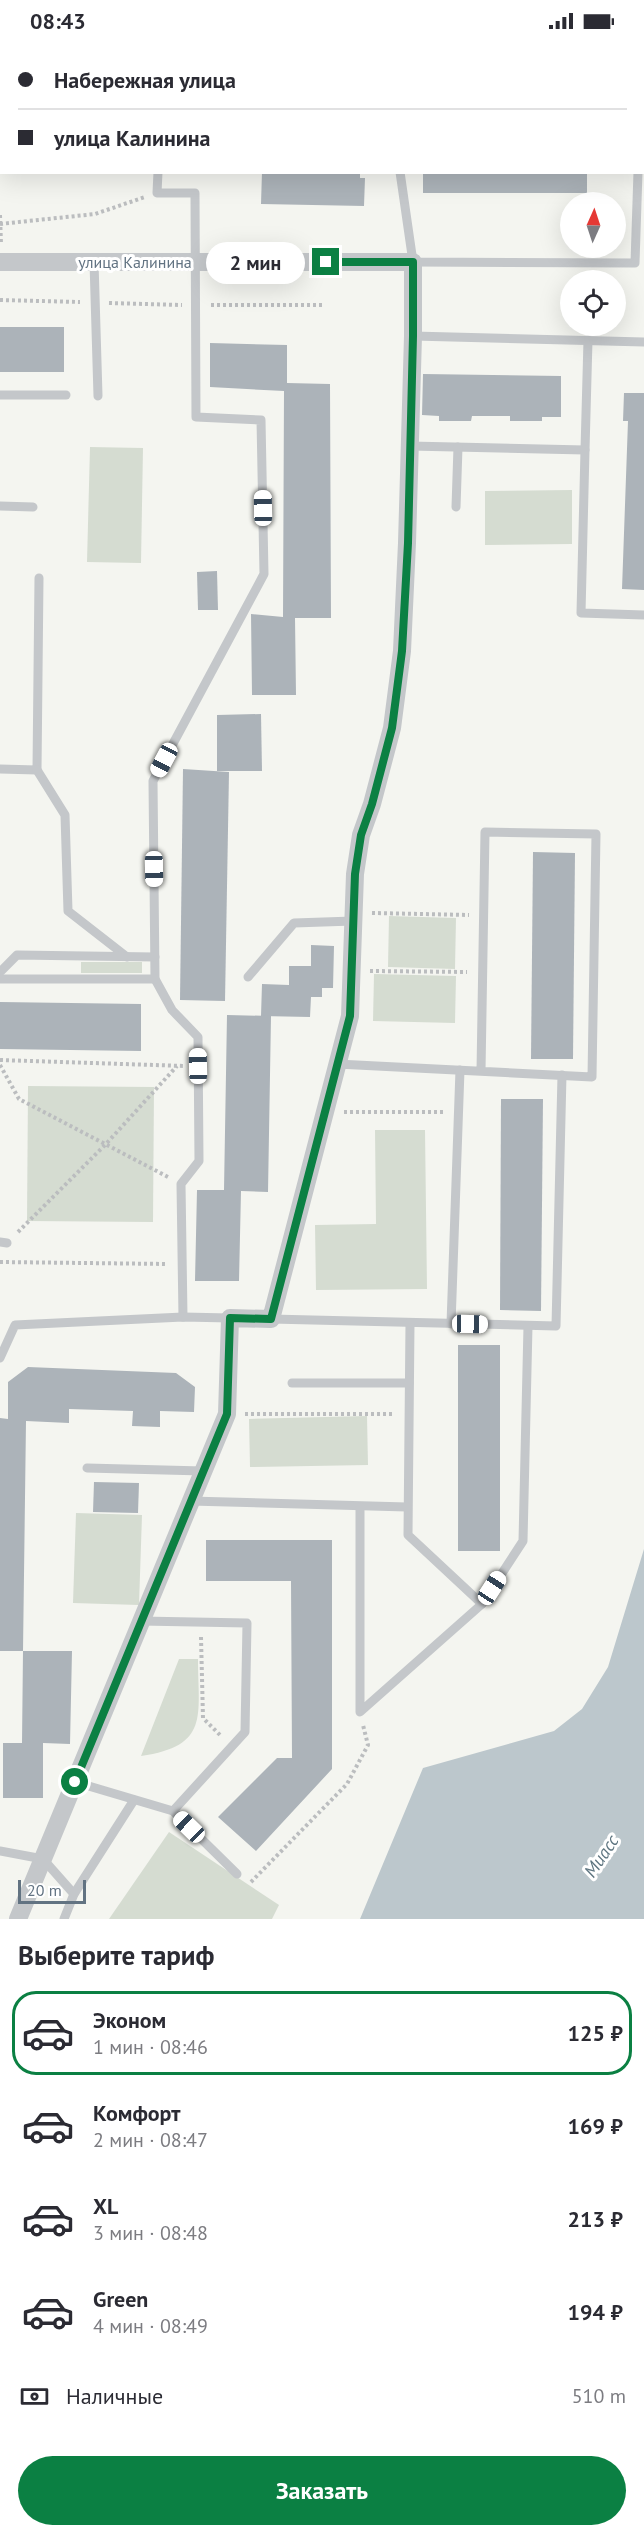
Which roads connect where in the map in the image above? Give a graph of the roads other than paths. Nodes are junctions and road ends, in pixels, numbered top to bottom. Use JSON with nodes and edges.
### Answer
{"nodes":[{"id":1,"x":158,"y":174,"type":"edge"},
{"id":2,"x":400,"y":174,"type":"edge"},
{"id":3,"x":638,"y":174,"type":"edge"},
{"id":4,"x":0,"y":262,"type":"edge"},
{"id":5,"x":94,"y":262,"type":"junction"},
{"id":6,"x":194,"y":262,"type":"junction"},
{"id":7,"x":413,"y":262,"type":"junction"},
{"id":8,"x":413,"y":336,"type":"junction"},
{"id":9,"x":588,"y":340,"type":"junction"},
{"id":10,"x":644,"y":342,"type":"edge"},
{"id":11,"x":0,"y":395,"type":"edge"},
{"id":12,"x":66,"y":395,"type":"dead end"},
{"id":13,"x":98,"y":396,"type":"dead end"},
{"id":14,"x":410,"y":446,"type":"junction"},
{"id":15,"x":458,"y":447,"type":"junction"},
{"id":16,"x":585,"y":450,"type":"junction"},
{"id":17,"x":0,"y":506,"type":"edge"},
{"id":18,"x":33,"y":507,"type":"dead end"},
{"id":19,"x":456,"y":507,"type":"dead end"},
{"id":20,"x":39,"y":578,"type":"dead end"},
{"id":21,"x":644,"y":615,"type":"edge"},
{"id":22,"x":0,"y":769,"type":"edge"},
{"id":23,"x":37,"y":770,"type":"junction"},
{"id":24,"x":353,"y":916,"type":"junction"},
{"id":25,"x":127,"y":957,"type":"junction"},
{"id":26,"x":155,"y":957,"type":"junction"},
{"id":27,"x":0,"y":972,"type":"edge"},
{"id":28,"x":248,"y":977,"type":"dead end"},
{"id":29,"x":0,"y":979,"type":"edge"},
{"id":30,"x":155,"y":979,"type":"junction"},
{"id":31,"x":337,"y":1064,"type":"junction"},
{"id":32,"x":460,"y":1070,"type":"junction"},
{"id":33,"x":481,"y":1071,"type":"junction"},
{"id":34,"x":562,"y":1075,"type":"junction"},
{"id":35,"x":183,"y":1317,"type":"junction"},
{"id":36,"x":230,"y":1318,"type":"junction"},
{"id":37,"x":271,"y":1319,"type":"junction"},
{"id":38,"x":410,"y":1323,"type":"junction"},
{"id":39,"x":451,"y":1324,"type":"junction"},
{"id":40,"x":528,"y":1326,"type":"junction"},
{"id":41,"x":0,"y":1358,"type":"edge"},
{"id":42,"x":292,"y":1383,"type":"dead end"},
{"id":43,"x":409,"y":1383,"type":"junction"},
{"id":44,"x":87,"y":1468,"type":"dead end"},
{"id":45,"x":202,"y":1470,"type":"junction"},
{"id":46,"x":189,"y":1501,"type":"junction"},
{"id":47,"x":360,"y":1506,"type":"junction"},
{"id":48,"x":407,"y":1507,"type":"junction"},
{"id":49,"x":482,"y":1604,"type":"junction"},
{"id":50,"x":141,"y":1621,"type":"junction"},
{"id":51,"x":75,"y":1782,"type":"junction"},
{"id":52,"x":134,"y":1800,"type":"junction"},
{"id":53,"x":173,"y":1811,"type":"junction"},
{"id":54,"x":0,"y":1851,"type":"edge"},
{"id":55,"x":43,"y":1858,"type":"junction"},
{"id":56,"x":237,"y":1874,"type":"road end"},
{"id":57,"x":74,"y":1894,"type":"junction"},
{"id":58,"x":18,"y":1919,"type":"edge"},
{"id":59,"x":64,"y":1919,"type":"edge"}],
"edges":[{"from":1,"to":6,"type":"lane"},
{"from":2,"to":7,"type":"lane"},
{"from":3,"to":7,"type":"lane"},
{"from":4,"to":5,"type":"street","name":"улица Калинина"},
{"from":5,"to":6,"type":"street","name":"улица Калинина"},
{"from":5,"to":13,"type":"lane"},
{"from":6,"to":7,"type":"street","name":"улица Калинина"},
{"from":6,"to":26,"type":"lane"},
{"from":7,"to":8,"type":"street"},
{"from":8,"to":9,"type":"lane"},
{"from":8,"to":14,"type":"street"},
{"from":9,"to":10,"type":"lane"},
{"from":9,"to":16,"type":"lane"},
{"from":11,"to":12,"type":"lane"},
{"from":14,"to":15,"type":"lane"},
{"from":14,"to":24,"type":"street"},
{"from":15,"to":16,"type":"lane"},
{"from":15,"to":19,"type":"lane"},
{"from":16,"to":21,"type":"lane"},
{"from":17,"to":18,"type":"lane"},
{"from":20,"to":23,"type":"lane"},
{"from":22,"to":23,"type":"lane"},
{"from":23,"to":25,"type":"lane"},
{"from":24,"to":28,"type":"lane"},
{"from":24,"to":31,"type":"street"},
{"from":25,"to":26,"type":"lane"},
{"from":25,"to":27,"type":"lane"},
{"from":26,"to":30,"type":"lane"},
{"from":29,"to":30,"type":"lane"},
{"from":30,"to":35,"type":"lane"},
{"from":31,"to":32,"type":"lane"},
{"from":31,"to":37,"type":"street"},
{"from":32,"to":33,"type":"lane"},
{"from":32,"to":39,"type":"lane"},
{"from":33,"to":34,"type":"lane"},
{"from":33,"to":34,"type":"lane"},
{"from":34,"to":40,"type":"lane"},
{"from":35,"to":36,"type":"lane"},
{"from":35,"to":41,"type":"lane"},
{"from":36,"to":37,"type":"street"},
{"from":36,"to":45,"type":"street"},
{"from":37,"to":38,"type":"lane"},
{"from":38,"to":39,"type":"lane"},
{"from":38,"to":43,"type":"lane"},
{"from":39,"to":40,"type":"lane"},
{"from":40,"to":49,"type":"lane"},
{"from":42,"to":43,"type":"lane"},
{"from":43,"to":48,"type":"lane"},
{"from":44,"to":45,"type":"lane"},
{"from":45,"to":46,"type":"street"},
{"from":46,"to":47,"type":"lane"},
{"from":46,"to":50,"type":"street"},
{"from":47,"to":48,"type":"lane"},
{"from":47,"to":49,"type":"lane"},
{"from":48,"to":49,"type":"lane"},
{"from":50,"to":51,"type":"street"},
{"from":50,"to":53,"type":"lane"},
{"from":51,"to":52,"type":"lane"},
{"from":51,"to":55,"type":"street"},
{"from":52,"to":53,"type":"lane"},
{"from":52,"to":57,"type":"lane"},
{"from":53,"to":56,"type":"lane"},
{"from":54,"to":55,"type":"lane"},
{"from":55,"to":57,"type":"lane"},
{"from":55,"to":58,"type":"street"},
{"from":57,"to":59,"type":"lane"}]}
